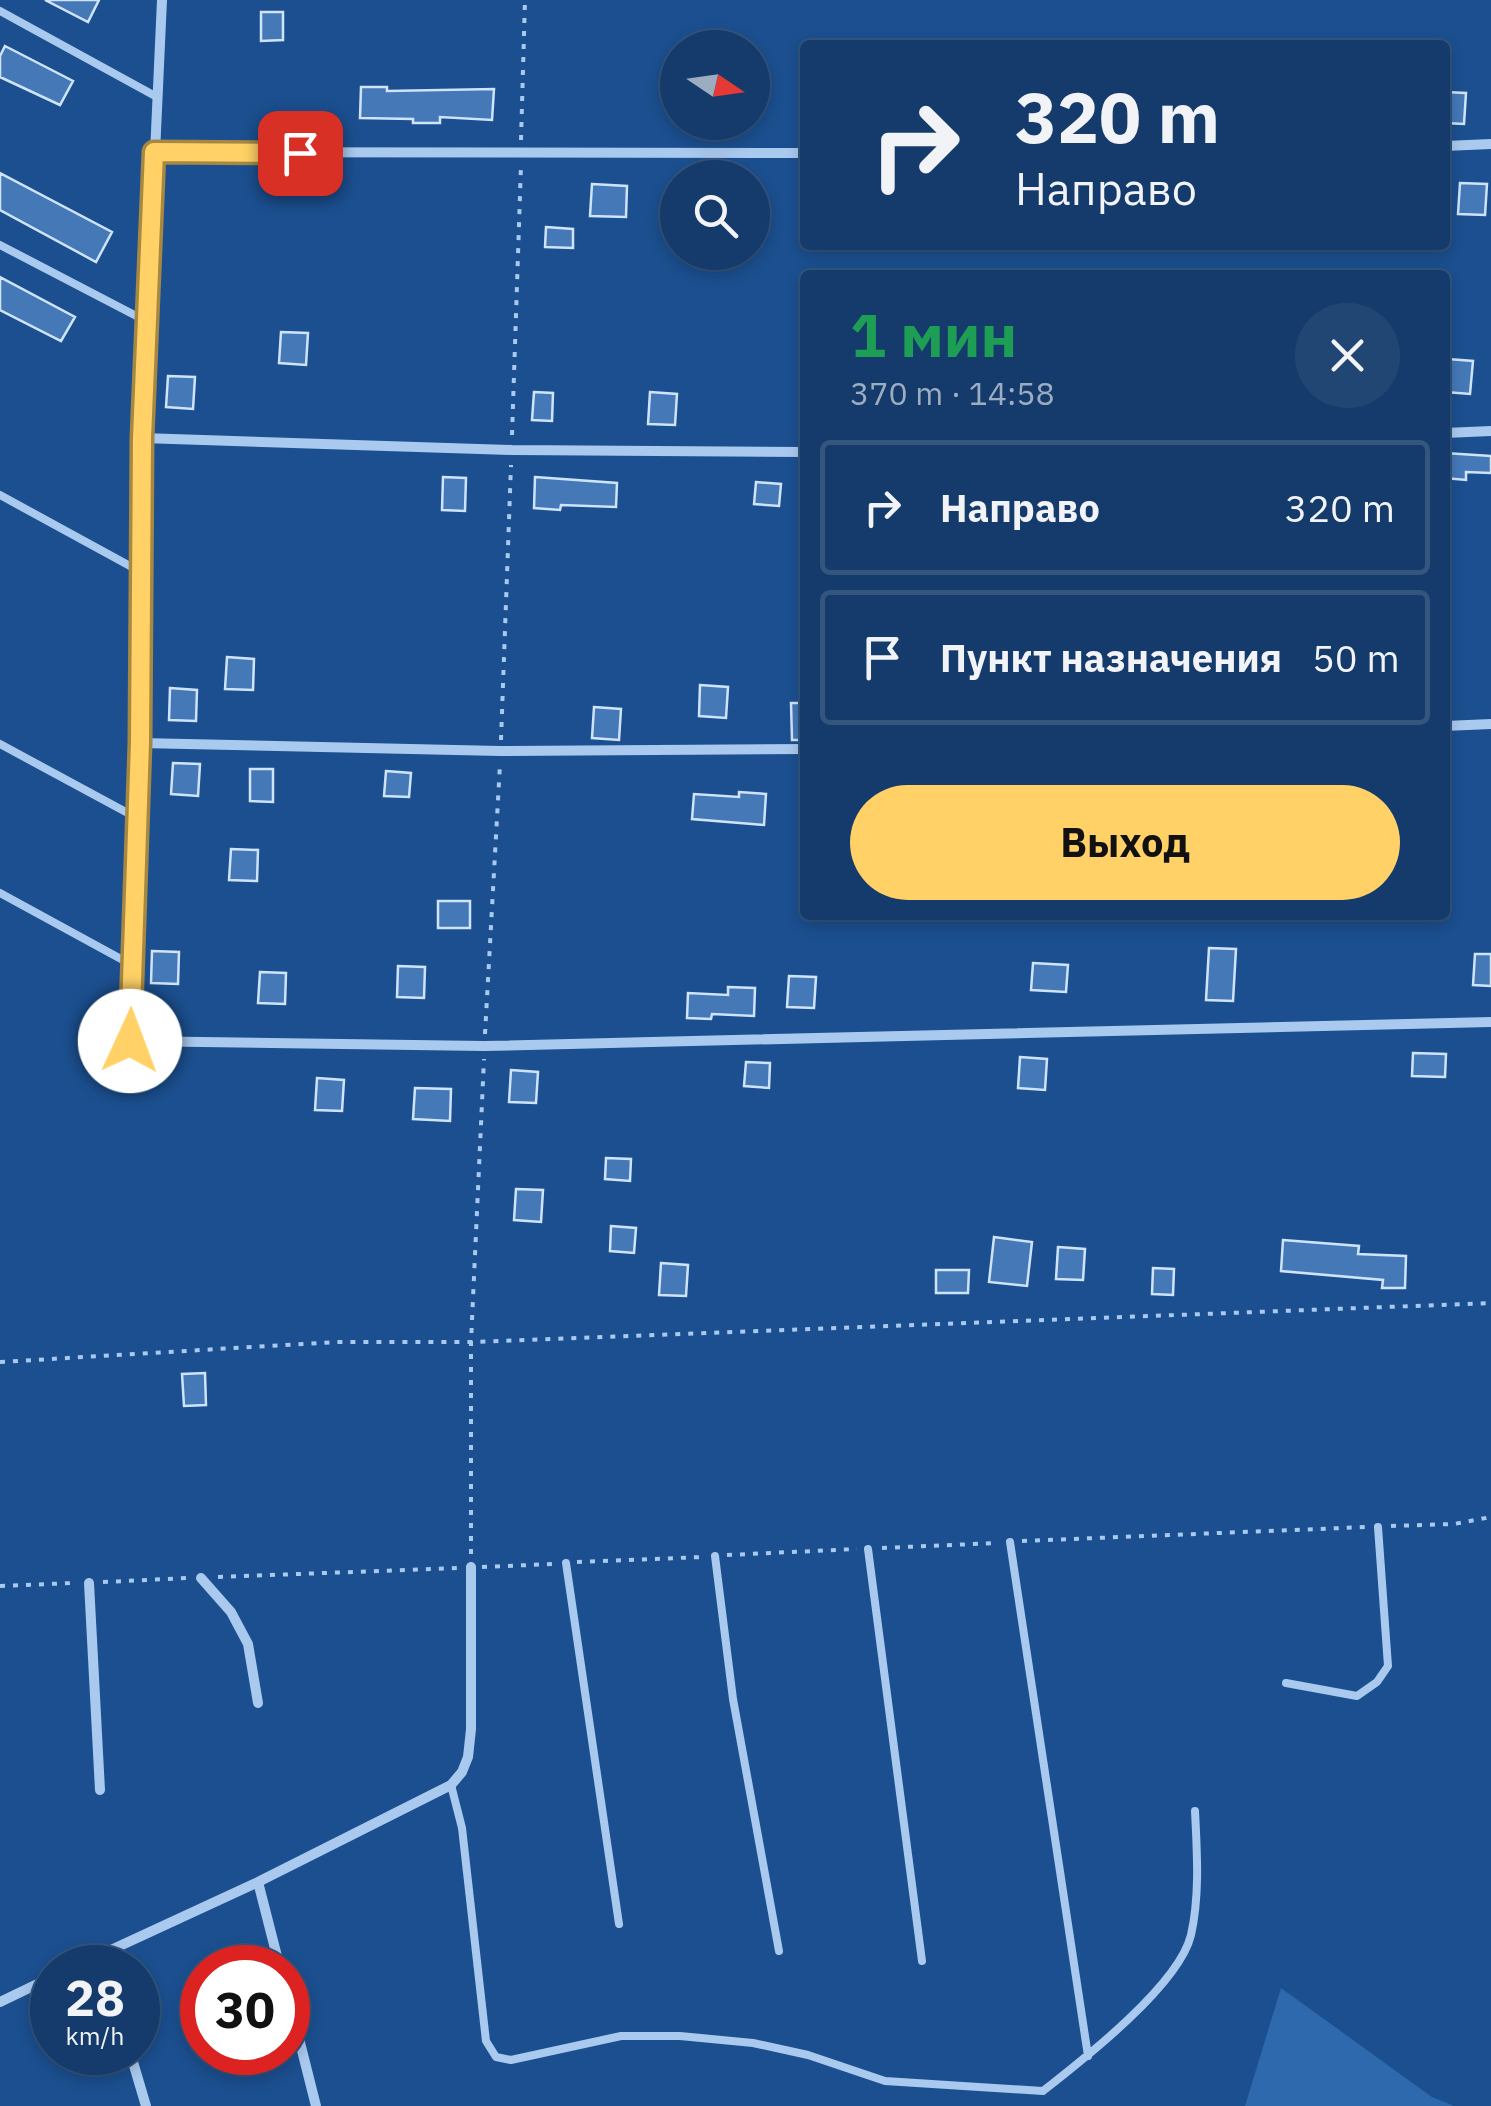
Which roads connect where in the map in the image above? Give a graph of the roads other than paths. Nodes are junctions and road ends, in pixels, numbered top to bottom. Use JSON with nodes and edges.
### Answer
{"nodes":[{"id":1,"x":162,"y":0,"type":"edge"},
{"id":2,"x":0,"y":11,"type":"edge"},
{"id":3,"x":156,"y":97,"type":"junction"},
{"id":4,"x":1491,"y":144,"type":"edge"},
{"id":5,"x":1450,"y":146,"type":"edge"},
{"id":6,"x":154,"y":152,"type":"junction"},
{"id":7,"x":800,"y":153,"type":"edge"},
{"id":8,"x":0,"y":245,"type":"edge"},
{"id":9,"x":146,"y":321,"type":"junction"},
{"id":10,"x":1491,"y":431,"type":"edge"},
{"id":11,"x":1450,"y":433,"type":"edge"},
{"id":12,"x":142,"y":438,"type":"junction"},
{"id":13,"x":800,"y":452,"type":"edge"},
{"id":14,"x":0,"y":495,"type":"edge"},
{"id":15,"x":141,"y":572,"type":"junction"},
{"id":16,"x":1491,"y":724,"type":"edge"},
{"id":17,"x":1450,"y":726,"type":"edge"},
{"id":18,"x":140,"y":743,"type":"junction"},
{"id":19,"x":0,"y":744,"type":"edge"},
{"id":20,"x":800,"y":748,"type":"edge"},
{"id":21,"x":137,"y":818,"type":"junction"},
{"id":22,"x":0,"y":892,"type":"edge"},
{"id":23,"x":132,"y":965,"type":"junction"},
{"id":24,"x":1491,"y":1022,"type":"edge"},
{"id":25,"x":1378,"y":1527,"type":"road end"},
{"id":26,"x":1010,"y":1542,"type":"road end"},
{"id":27,"x":868,"y":1549,"type":"road end"},
{"id":28,"x":715,"y":1556,"type":"road end"},
{"id":29,"x":566,"y":1563,"type":"road end"},
{"id":30,"x":471,"y":1567,"type":"road end"},
{"id":31,"x":200,"y":1578,"type":"road end"},
{"id":32,"x":89,"y":1583,"type":"road end"},
{"id":33,"x":1286,"y":1683,"type":"dead end"},
{"id":34,"x":258,"y":1703,"type":"dead end"},
{"id":35,"x":451,"y":1785,"type":"junction"},
{"id":36,"x":100,"y":1790,"type":"dead end"},
{"id":37,"x":1196,"y":1811,"type":"dead end"},
{"id":38,"x":258,"y":1882,"type":"junction"},
{"id":39,"x":618,"y":1924,"type":"dead end"},
{"id":40,"x":122,"y":1945,"type":"edge"},
{"id":41,"x":274,"y":1945,"type":"edge"},
{"id":42,"x":779,"y":1951,"type":"dead end"},
{"id":43,"x":922,"y":1962,"type":"dead end"},
{"id":44,"x":30,"y":1988,"type":"edge"},
{"id":45,"x":0,"y":2002,"type":"edge"},
{"id":46,"x":1088,"y":2056,"type":"junction"},
{"id":47,"x":137,"y":2075,"type":"edge"},
{"id":48,"x":308,"y":2075,"type":"edge"},
{"id":49,"x":146,"y":2106,"type":"edge"},
{"id":50,"x":316,"y":2106,"type":"edge"}],
"edges":[{"from":1,"to":3,"type":"street"},
{"from":2,"to":3,"type":"lane"},
{"from":3,"to":6,"type":"street"},
{"from":4,"to":5,"type":"street"},
{"from":6,"to":7,"type":"street"},
{"from":6,"to":9,"type":"street"},
{"from":8,"to":9,"type":"lane"},
{"from":9,"to":12,"type":"street"},
{"from":10,"to":11,"type":"street"},
{"from":12,"to":13,"type":"street"},
{"from":12,"to":15,"type":"street"},
{"from":14,"to":15,"type":"lane"},
{"from":15,"to":18,"type":"street"},
{"from":16,"to":17,"type":"street"},
{"from":18,"to":20,"type":"street"},
{"from":18,"to":21,"type":"street"},
{"from":19,"to":21,"type":"lane"},
{"from":21,"to":23,"type":"street"},
{"from":22,"to":23,"type":"lane"},
{"from":23,"to":24,"type":"street"},
{"from":25,"to":33,"type":"lane"},
{"from":26,"to":46,"type":"lane"},
{"from":27,"to":43,"type":"lane"},
{"from":28,"to":42,"type":"lane"},
{"from":29,"to":39,"type":"lane"},
{"from":30,"to":35,"type":"street"},
{"from":31,"to":34,"type":"street"},
{"from":32,"to":36,"type":"street"},
{"from":35,"to":38,"type":"street"},
{"from":35,"to":46,"type":"lane"},
{"from":37,"to":46,"type":"lane"},
{"from":38,"to":40,"type":"street"},
{"from":38,"to":41,"type":"street"},
{"from":44,"to":45,"type":"street"},
{"from":47,"to":49,"type":"street"},
{"from":48,"to":50,"type":"street"}]}
